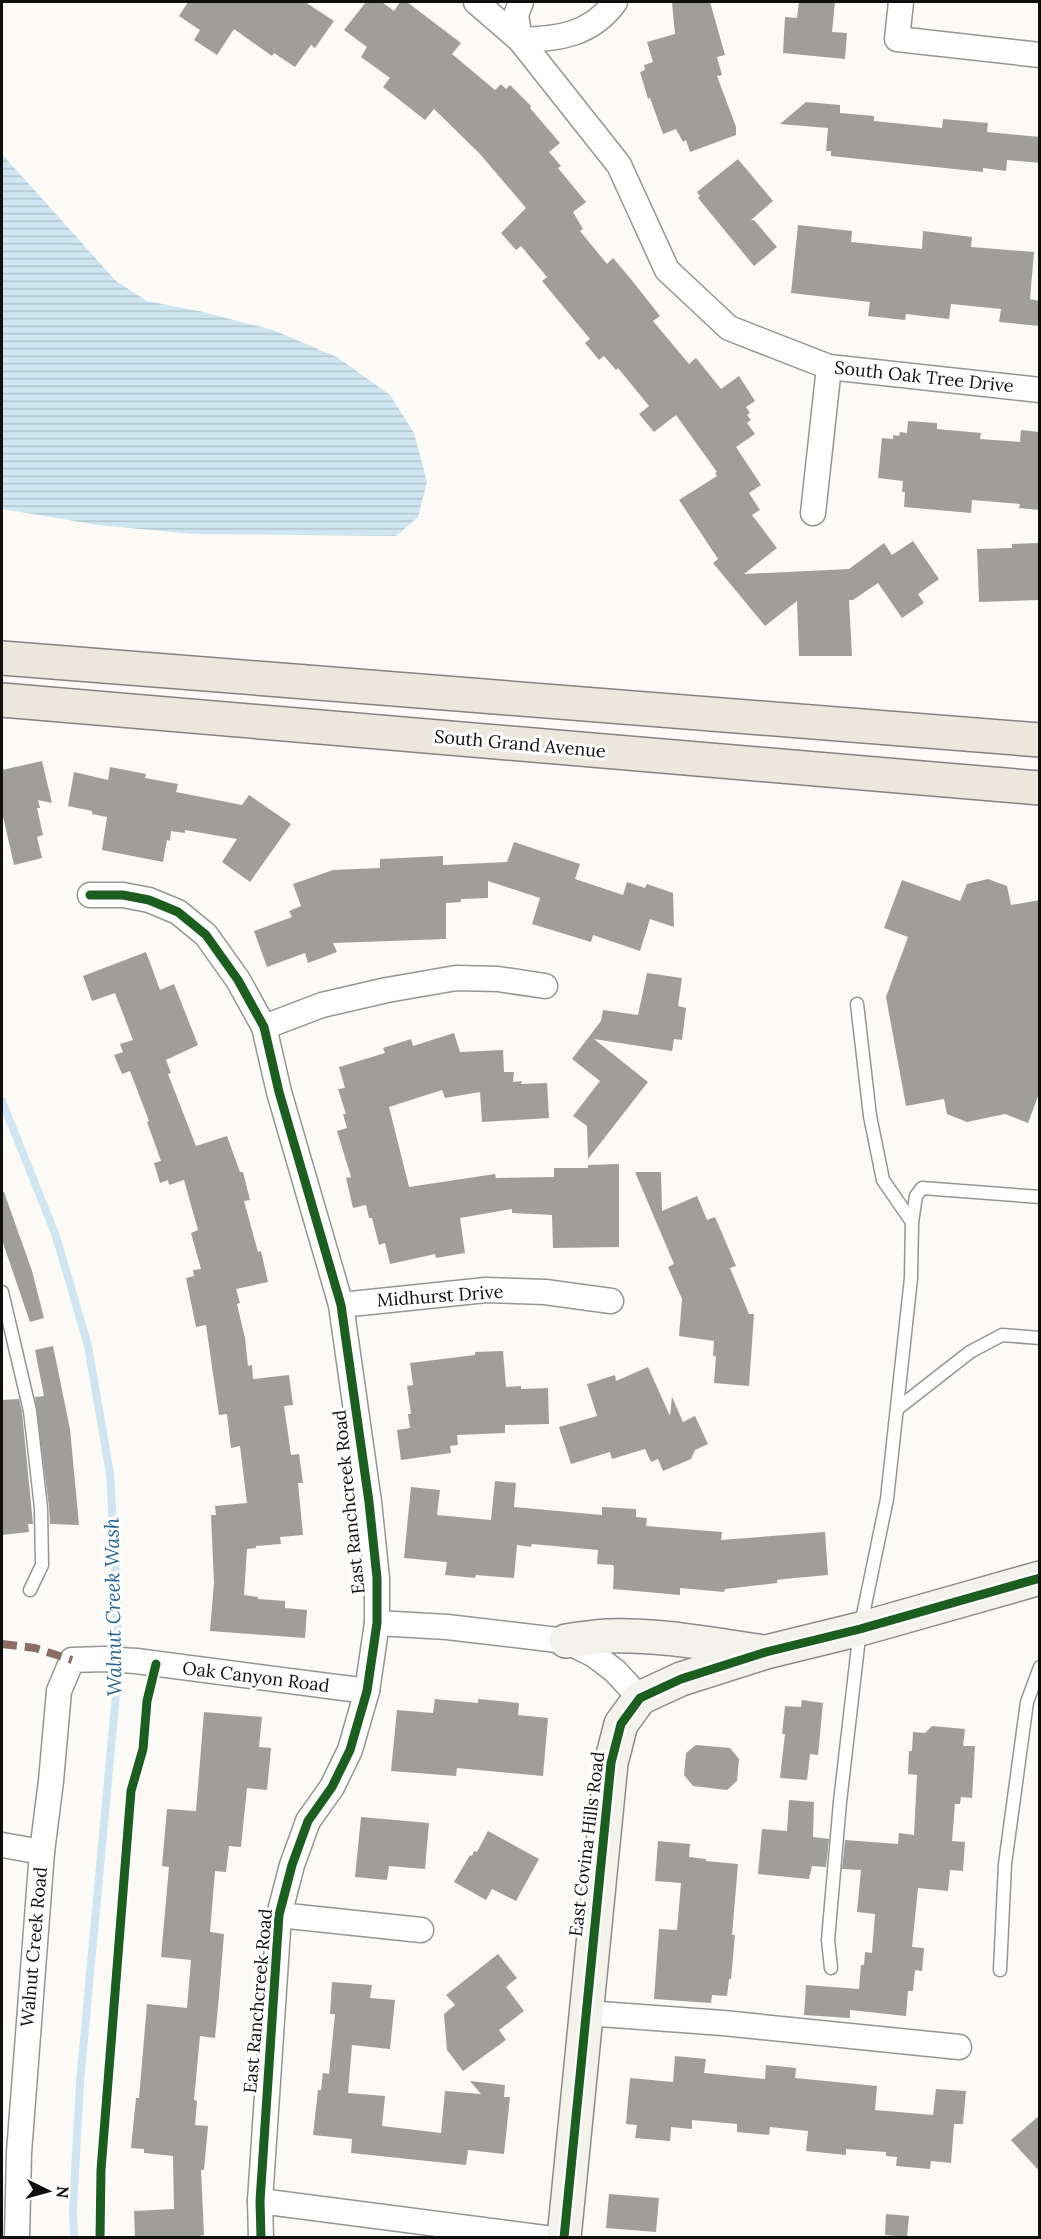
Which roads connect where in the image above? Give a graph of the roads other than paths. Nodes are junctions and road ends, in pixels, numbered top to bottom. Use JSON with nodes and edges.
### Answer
{"nodes":[{"id":1,"x":476,"y":2,"type":"edge"},
{"id":2,"x":521,"y":2,"type":"edge"},
{"id":3,"x":615,"y":2,"type":"edge"},
{"id":4,"x":901,"y":2,"type":"edge"},
{"id":5,"x":520,"y":40,"type":"junction"},
{"id":6,"x":1040,"y":55,"type":"edge"},
{"id":7,"x":829,"y":367,"type":"junction"},
{"id":8,"x":1040,"y":390,"type":"edge"},
{"id":9,"x":813,"y":513,"type":"dead end"},
{"id":10,"x":2,"y":658,"type":"edge"},
{"id":11,"x":2,"y":700,"type":"edge"},
{"id":12,"x":1040,"y":740,"type":"edge"},
{"id":13,"x":1040,"y":788,"type":"edge"},
{"id":14,"x":90,"y":895,"type":"dead end"},
{"id":15,"x":545,"y":986,"type":"dead end"},
{"id":16,"x":857,"y":1004,"type":"dead end"},
{"id":17,"x":264,"y":1027,"type":"junction"},
{"id":18,"x":1040,"y":1197,"type":"edge"},
{"id":19,"x":912,"y":1222,"type":"junction"},
{"id":20,"x":2,"y":1297,"type":"edge"},
{"id":21,"x":610,"y":1301,"type":"dead end"},
{"id":22,"x":341,"y":1305,"type":"junction"},
{"id":23,"x":1040,"y":1338,"type":"edge"},
{"id":24,"x":897,"y":1409,"type":"junction"},
{"id":25,"x":1036,"y":1586,"type":"edge"},
{"id":26,"x":30,"y":1590,"type":"dead end"},
{"id":27,"x":377,"y":1623,"type":"junction"},
{"id":28,"x":860,"y":1629,"type":"junction"},
{"id":29,"x":566,"y":1641,"type":"junction"},
{"id":30,"x":766,"y":1652,"type":"junction"},
{"id":31,"x":72,"y":1660,"type":"joint"},
{"id":32,"x":1040,"y":1668,"type":"edge"},
{"id":33,"x":367,"y":1691,"type":"junction"},
{"id":34,"x":640,"y":1698,"type":"junction"},
{"id":35,"x":2,"y":1845,"type":"edge"},
{"id":36,"x":42,"y":1852,"type":"junction"},
{"id":37,"x":279,"y":1915,"type":"junction"},
{"id":38,"x":421,"y":1930,"type":"dead end"},
{"id":39,"x":831,"y":1968,"type":"dead end"},
{"id":40,"x":1000,"y":1970,"type":"dead end"},
{"id":41,"x":586,"y":2013,"type":"junction"},
{"id":42,"x":959,"y":2047,"type":"dead end"},
{"id":43,"x":260,"y":2201,"type":"junction"},
{"id":44,"x":17,"y":2238,"type":"edge"},
{"id":45,"x":261,"y":2238,"type":"edge"},
{"id":46,"x":545,"y":2238,"type":"edge"},
{"id":47,"x":564,"y":2238,"type":"edge"}],
"edges":[{"from":1,"to":5,"type":"street","name":"South Oak Tree Drive"},
{"from":2,"to":5,"type":"street"},
{"from":3,"to":5,"type":"street"},
{"from":4,"to":6,"type":"street"},
{"from":5,"to":7,"type":"street","name":"South Oak Tree Drive"},
{"from":7,"to":8,"type":"street","name":"South Oak Tree Drive"},
{"from":7,"to":9,"type":"street"},
{"from":10,"to":12,"type":"main road"},
{"from":11,"to":13,"type":"main road","name":"South Grand Avenue"},
{"from":14,"to":17,"type":"street","name":"East Ranchcreek Road"},
{"from":15,"to":17,"type":"street"},
{"from":16,"to":19,"type":"lane"},
{"from":17,"to":22,"type":"street","name":"East Ranchcreek Road"},
{"from":18,"to":19,"type":"lane"},
{"from":19,"to":24,"type":"lane"},
{"from":20,"to":26,"type":"lane"},
{"from":21,"to":22,"type":"street","name":"Midhurst Drive"},
{"from":22,"to":27,"type":"street","name":"East Ranchcreek Road"},
{"from":23,"to":24,"type":"lane"},
{"from":24,"to":28,"type":"lane"},
{"from":25,"to":28,"type":"street","name":"East Covina Hills Road"},
{"from":27,"to":29,"type":"street"},
{"from":27,"to":33,"type":"street","name":"East Ranchcreek Road"},
{"from":28,"to":30,"type":"street","name":"East Covina Hills Road"},
{"from":28,"to":39,"type":"lane"},
{"from":29,"to":30,"type":"street"},
{"from":29,"to":34,"type":"street"},
{"from":30,"to":34,"type":"street","name":"East Covina Hills Road"},
{"from":31,"to":33,"type":"street","name":"Oak Canyon Road"},
{"from":31,"to":36,"type":"street","name":"Walnut Creek Road"},
{"from":32,"to":40,"type":"lane"},
{"from":33,"to":37,"type":"street","name":"East Ranchcreek Road"},
{"from":34,"to":41,"type":"street","name":"East Covina Hills Road"},
{"from":35,"to":36,"type":"street"},
{"from":36,"to":44,"type":"street","name":"Walnut Creek Road"},
{"from":37,"to":38,"type":"street","name":"East Ranchcreek Road"},
{"from":37,"to":43,"type":"street","name":"East Ranchcreek Road"},
{"from":41,"to":42,"type":"street"},
{"from":41,"to":47,"type":"street","name":"East Covina Hills Road"},
{"from":43,"to":45,"type":"street","name":"East Ranchcreek Road"},
{"from":43,"to":46,"type":"street"}]}
